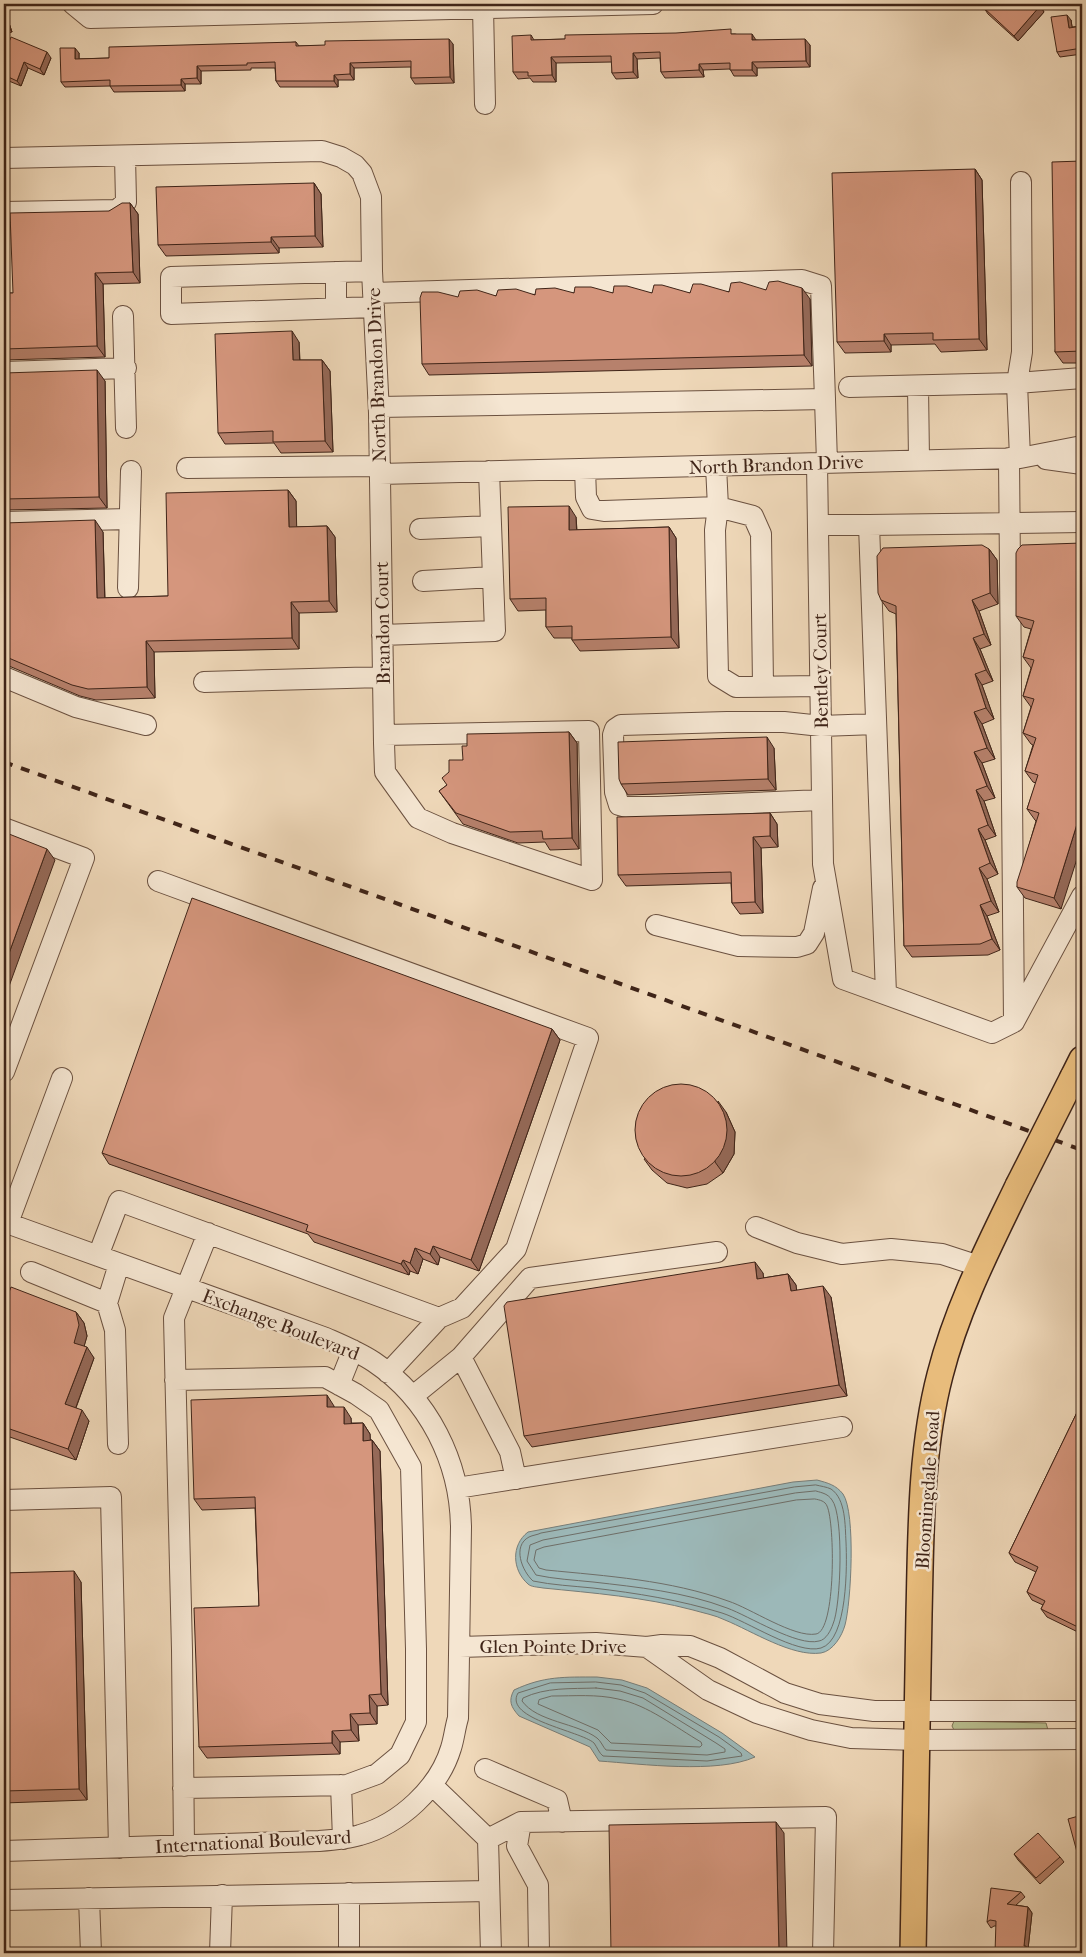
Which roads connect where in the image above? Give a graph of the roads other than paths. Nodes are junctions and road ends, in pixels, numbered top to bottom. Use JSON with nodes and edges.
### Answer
{"nodes":[{"id":1,"x":73,"y":4,"type":"edge"},
{"id":2,"x":654,"y":4,"type":"edge"},
{"id":3,"x":483,"y":7,"type":"junction"},
{"id":4,"x":244,"y":9,"type":"edge"},
{"id":5,"x":485,"y":104,"type":"dead end"},
{"id":6,"x":125,"y":156,"type":"junction"},
{"id":7,"x":4,"y":158,"type":"edge"},
{"id":8,"x":1022,"y":182,"type":"dead end"},
{"id":9,"x":4,"y":212,"type":"edge"},
{"id":10,"x":372,"y":271,"type":"junction"},
{"id":11,"x":336,"y":272,"type":"junction"},
{"id":12,"x":373,"y":300,"type":"junction"},
{"id":13,"x":336,"y":308,"type":"junction"},
{"id":14,"x":123,"y":316,"type":"dead end"},
{"id":15,"x":126,"y":368,"type":"junction"},
{"id":16,"x":4,"y":372,"type":"edge"},
{"id":17,"x":1082,"y":378,"type":"edge"},
{"id":18,"x":1017,"y":384,"type":"junction"},
{"id":19,"x":918,"y":386,"type":"junction"},
{"id":20,"x":849,"y":387,"type":"dead end"},
{"id":21,"x":825,"y":399,"type":"junction"},
{"id":22,"x":379,"y":407,"type":"junction"},
{"id":23,"x":126,"y":428,"type":"dead end"},
{"id":24,"x":1082,"y":446,"type":"edge"},
{"id":25,"x":1019,"y":457,"type":"junction"},
{"id":26,"x":919,"y":460,"type":"junction"},
{"id":27,"x":822,"y":463,"type":"junction"},
{"id":28,"x":1082,"y":464,"type":"edge"},
{"id":29,"x":716,"y":466,"type":"junction"},
{"id":30,"x":187,"y":468,"type":"dead end"},
{"id":31,"x":585,"y":469,"type":"junction"},
{"id":32,"x":380,"y":470,"type":"junction"},
{"id":33,"x":131,"y":471,"type":"dead end"},
{"id":34,"x":489,"y":471,"type":"junction"},
{"id":35,"x":718,"y":507,"type":"junction"},
{"id":36,"x":129,"y":519,"type":"junction"},
{"id":37,"x":4,"y":522,"type":"edge"},
{"id":38,"x":1082,"y":522,"type":"edge"},
{"id":39,"x":1010,"y":524,"type":"junction"},
{"id":40,"x":818,"y":525,"type":"junction"},
{"id":41,"x":869,"y":525,"type":"junction"},
{"id":42,"x":491,"y":526,"type":"junction"},
{"id":43,"x":420,"y":529,"type":"dead end"},
{"id":44,"x":493,"y":577,"type":"junction"},
{"id":45,"x":423,"y":581,"type":"dead end"},
{"id":46,"x":128,"y":588,"type":"dead end"},
{"id":47,"x":382,"y":635,"type":"junction"},
{"id":48,"x":4,"y":677,"type":"edge"},
{"id":49,"x":383,"y":677,"type":"junction"},
{"id":50,"x":204,"y":682,"type":"dead end"},
{"id":51,"x":764,"y":686,"type":"junction"},
{"id":52,"x":820,"y":686,"type":"junction"},
{"id":53,"x":876,"y":724,"type":"junction"},
{"id":54,"x":146,"y":725,"type":"dead end"},
{"id":55,"x":821,"y":726,"type":"junction"},
{"id":56,"x":384,"y":735,"type":"junction"},
{"id":57,"x":822,"y":800,"type":"junction"},
{"id":58,"x":4,"y":828,"type":"edge"},
{"id":59,"x":825,"y":879,"type":"junction"},
{"id":60,"x":158,"y":881,"type":"dead end"},
{"id":61,"x":1082,"y":896,"type":"edge"},
{"id":62,"x":656,"y":925,"type":"dead end"},
{"id":63,"x":886,"y":994,"type":"junction"},
{"id":64,"x":1014,"y":1022,"type":"junction"},
{"id":65,"x":1078,"y":1068,"type":"edge"},
{"id":66,"x":4,"y":1072,"type":"edge"},
{"id":67,"x":62,"y":1078,"type":"dead end"},
{"id":68,"x":6,"y":1223,"type":"edge"},
{"id":69,"x":756,"y":1227,"type":"dead end"},
{"id":70,"x":208,"y":1233,"type":"junction"},
{"id":71,"x":718,"y":1252,"type":"dead end"},
{"id":72,"x":98,"y":1256,"type":"junction"},
{"id":73,"x":120,"y":1264,"type":"junction"},
{"id":74,"x":979,"y":1266,"type":"junction"},
{"id":75,"x":31,"y":1272,"type":"dead end"},
{"id":76,"x":185,"y":1287,"type":"junction"},
{"id":77,"x":107,"y":1302,"type":"junction"},
{"id":78,"x":439,"y":1318,"type":"junction"},
{"id":79,"x":354,"y":1350,"type":"junction"},
{"id":80,"x":461,"y":1357,"type":"junction"},
{"id":81,"x":388,"y":1373,"type":"junction"},
{"id":82,"x":175,"y":1380,"type":"junction"},
{"id":83,"x":339,"y":1384,"type":"junction"},
{"id":84,"x":413,"y":1396,"type":"junction"},
{"id":85,"x":842,"y":1427,"type":"dead end"},
{"id":86,"x":118,"y":1444,"type":"dead end"},
{"id":87,"x":516,"y":1479,"type":"junction"},
{"id":88,"x":458,"y":1488,"type":"junction"},
{"id":89,"x":4,"y":1500,"type":"edge"},
{"id":90,"x":460,"y":1647,"type":"junction"},
{"id":91,"x":646,"y":1647,"type":"junction"},
{"id":92,"x":918,"y":1711,"type":"junction"},
{"id":93,"x":1060,"y":1711,"type":"junction"},
{"id":94,"x":1082,"y":1711,"type":"edge"},
{"id":95,"x":1082,"y":1739,"type":"edge"},
{"id":96,"x":917,"y":1740,"type":"junction"},
{"id":97,"x":1058,"y":1740,"type":"junction"},
{"id":98,"x":485,"y":1770,"type":"dead end"},
{"id":99,"x":341,"y":1785,"type":"junction"},
{"id":100,"x":432,"y":1785,"type":"junction"},
{"id":101,"x":184,"y":1788,"type":"junction"},
{"id":102,"x":521,"y":1822,"type":"junction"},
{"id":103,"x":562,"y":1822,"type":"junction"},
{"id":104,"x":343,"y":1839,"type":"junction"},
{"id":105,"x":488,"y":1839,"type":"junction"},
{"id":106,"x":184,"y":1846,"type":"junction"},
{"id":107,"x":120,"y":1848,"type":"junction"},
{"id":108,"x":4,"y":1851,"type":"edge"},
{"id":109,"x":489,"y":1891,"type":"junction"},
{"id":110,"x":349,"y":1893,"type":"junction"},
{"id":111,"x":222,"y":1895,"type":"junction"},
{"id":112,"x":89,"y":1898,"type":"junction"},
{"id":113,"x":4,"y":1900,"type":"edge"},
{"id":114,"x":349,"y":1950,"type":"dead end"},
{"id":115,"x":91,"y":1953,"type":"edge"},
{"id":116,"x":220,"y":1953,"type":"edge"},
{"id":117,"x":491,"y":1953,"type":"edge"},
{"id":118,"x":539,"y":1953,"type":"edge"},
{"id":119,"x":823,"y":1953,"type":"edge"},
{"id":120,"x":912,"y":1953,"type":"edge"}],
"edges":[{"from":1,"to":4,"type":"street"},
{"from":2,"to":3,"type":"street"},
{"from":3,"to":4,"type":"street"},
{"from":3,"to":5,"type":"street"},
{"from":6,"to":7,"type":"street","name":"North Brandon Drive"},
{"from":6,"to":9,"type":"street"},
{"from":6,"to":10,"type":"street","name":"North Brandon Drive"},
{"from":8,"to":18,"type":"street"},
{"from":10,"to":11,"type":"street"},
{"from":10,"to":12,"type":"street","name":"North Brandon Drive"},
{"from":11,"to":13,"type":"street"},
{"from":11,"to":13,"type":"street"},
{"from":12,"to":13,"type":"street"},
{"from":12,"to":21,"type":"street","name":"Bentley Court"},
{"from":12,"to":22,"type":"street","name":"North Brandon Drive"},
{"from":14,"to":15,"type":"street"},
{"from":15,"to":16,"type":"street"},
{"from":15,"to":23,"type":"street"},
{"from":17,"to":18,"type":"street"},
{"from":18,"to":19,"type":"street"},
{"from":18,"to":25,"type":"street"},
{"from":19,"to":20,"type":"street"},
{"from":19,"to":26,"type":"street"},
{"from":21,"to":22,"type":"street"},
{"from":21,"to":27,"type":"street","name":"Bentley Court"},
{"from":22,"to":32,"type":"street","name":"North Brandon Drive"},
{"from":24,"to":25,"type":"street","name":"North Brandon Drive"},
{"from":25,"to":26,"type":"street","name":"North Brandon Drive"},
{"from":25,"to":28,"type":"street","name":"North Brandon Drive"},
{"from":25,"to":39,"type":"street"},
{"from":26,"to":27,"type":"street","name":"North Brandon Drive"},
{"from":27,"to":29,"type":"street","name":"North Brandon Drive"},
{"from":27,"to":40,"type":"street","name":"Bentley Court"},
{"from":29,"to":31,"type":"street","name":"North Brandon Drive"},
{"from":29,"to":35,"type":"street"},
{"from":30,"to":32,"type":"street"},
{"from":31,"to":34,"type":"street","name":"North Brandon Drive"},
{"from":31,"to":35,"type":"street"},
{"from":32,"to":34,"type":"street","name":"North Brandon Drive"},
{"from":32,"to":47,"type":"street","name":"Brandon Court"},
{"from":33,"to":36,"type":"street"},
{"from":34,"to":42,"type":"street"},
{"from":35,"to":51,"type":"street"},
{"from":35,"to":51,"type":"street"},
{"from":36,"to":37,"type":"street"},
{"from":36,"to":46,"type":"street"},
{"from":38,"to":39,"type":"street"},
{"from":39,"to":41,"type":"street"},
{"from":39,"to":64,"type":"street"},
{"from":40,"to":41,"type":"street"},
{"from":40,"to":52,"type":"street","name":"Bentley Court"},
{"from":41,"to":53,"type":"street"},
{"from":42,"to":43,"type":"street"},
{"from":42,"to":44,"type":"street"},
{"from":44,"to":45,"type":"street"},
{"from":44,"to":47,"type":"street"},
{"from":47,"to":49,"type":"street","name":"Brandon Court"},
{"from":48,"to":54,"type":"street"},
{"from":49,"to":50,"type":"street"},
{"from":49,"to":56,"type":"street","name":"Brandon Court"},
{"from":51,"to":52,"type":"street"},
{"from":52,"to":55,"type":"street","name":"Bentley Court"},
{"from":53,"to":55,"type":"street"},
{"from":53,"to":63,"type":"street"},
{"from":55,"to":57,"type":"street","name":"Bentley Court"},
{"from":55,"to":57,"type":"street"},
{"from":56,"to":56,"type":"street","name":"Brandon Court"},
{"from":57,"to":59,"type":"street","name":"Bentley Court"},
{"from":58,"to":66,"type":"street"},
{"from":59,"to":62,"type":"street"},
{"from":59,"to":63,"type":"street"},
{"from":60,"to":78,"type":"street"},
{"from":61,"to":64,"type":"street"},
{"from":63,"to":64,"type":"street"},
{"from":65,"to":74,"type":"main road","name":"Bloomingdale Road","bridge":true},
{"from":67,"to":68,"type":"street"},
{"from":68,"to":72,"type":"street","name":"Exchange Boulevard"},
{"from":69,"to":74,"type":"street"},
{"from":70,"to":72,"type":"street"},
{"from":70,"to":76,"type":"street"},
{"from":70,"to":78,"type":"street"},
{"from":71,"to":80,"type":"street"},
{"from":72,"to":73,"type":"street","name":"Exchange Boulevard"},
{"from":73,"to":76,"type":"street","name":"Exchange Boulevard"},
{"from":73,"to":77,"type":"street"},
{"from":74,"to":92,"type":"main road","name":"Bloomingdale Road"},
{"from":75,"to":77,"type":"street"},
{"from":76,"to":79,"type":"street","name":"Exchange Boulevard"},
{"from":76,"to":82,"type":"street"},
{"from":77,"to":86,"type":"street"},
{"from":78,"to":81,"type":"street"},
{"from":79,"to":81,"type":"street","name":"Exchange Boulevard"},
{"from":79,"to":83,"type":"street"},
{"from":80,"to":84,"type":"street"},
{"from":80,"to":87,"type":"street"},
{"from":81,"to":84,"type":"street","name":"Exchange Boulevard"},
{"from":82,"to":83,"type":"street"},
{"from":82,"to":101,"type":"street"},
{"from":83,"to":99,"type":"street"},
{"from":84,"to":88,"type":"street","name":"Exchange Boulevard"},
{"from":85,"to":87,"type":"street"},
{"from":87,"to":88,"type":"street"},
{"from":88,"to":90,"type":"street","name":"Exchange Boulevard"},
{"from":89,"to":107,"type":"street"},
{"from":90,"to":91,"type":"street","name":"Glen Pointe Drive"},
{"from":90,"to":100,"type":"street","name":"International Boulevard"},
{"from":91,"to":92,"type":"street","name":"Glen Pointe Drive"},
{"from":91,"to":96,"type":"street","name":"Glen Pointe Drive"},
{"from":92,"to":93,"type":"street","name":"Glen Pointe Drive"},
{"from":92,"to":96,"type":"main road","name":"Bloomingdale Road"},
{"from":93,"to":94,"type":"street","name":"Glen Pointe Drive"},
{"from":93,"to":97,"type":"street"},
{"from":95,"to":97,"type":"street","name":"Glen Pointe Drive"},
{"from":96,"to":97,"type":"street","name":"Glen Pointe Drive"},
{"from":96,"to":120,"type":"main road","name":"Bloomingdale Road"},
{"from":98,"to":103,"type":"street"},
{"from":99,"to":101,"type":"street"},
{"from":99,"to":104,"type":"street"},
{"from":100,"to":104,"type":"street","name":"International Boulevard"},
{"from":100,"to":105,"type":"street"},
{"from":101,"to":106,"type":"street"},
{"from":102,"to":103,"type":"street"},
{"from":102,"to":105,"type":"street"},
{"from":102,"to":118,"type":"street"},
{"from":103,"to":119,"type":"street"},
{"from":104,"to":106,"type":"street","name":"International Boulevard"},
{"from":105,"to":109,"type":"street"},
{"from":106,"to":107,"type":"street","name":"International Boulevard"},
{"from":107,"to":108,"type":"street","name":"International Boulevard"},
{"from":109,"to":110,"type":"street"},
{"from":109,"to":117,"type":"street"},
{"from":110,"to":111,"type":"street"},
{"from":110,"to":114,"type":"street"},
{"from":111,"to":112,"type":"street"},
{"from":111,"to":116,"type":"street"},
{"from":112,"to":113,"type":"street"},
{"from":112,"to":115,"type":"street"}]}
